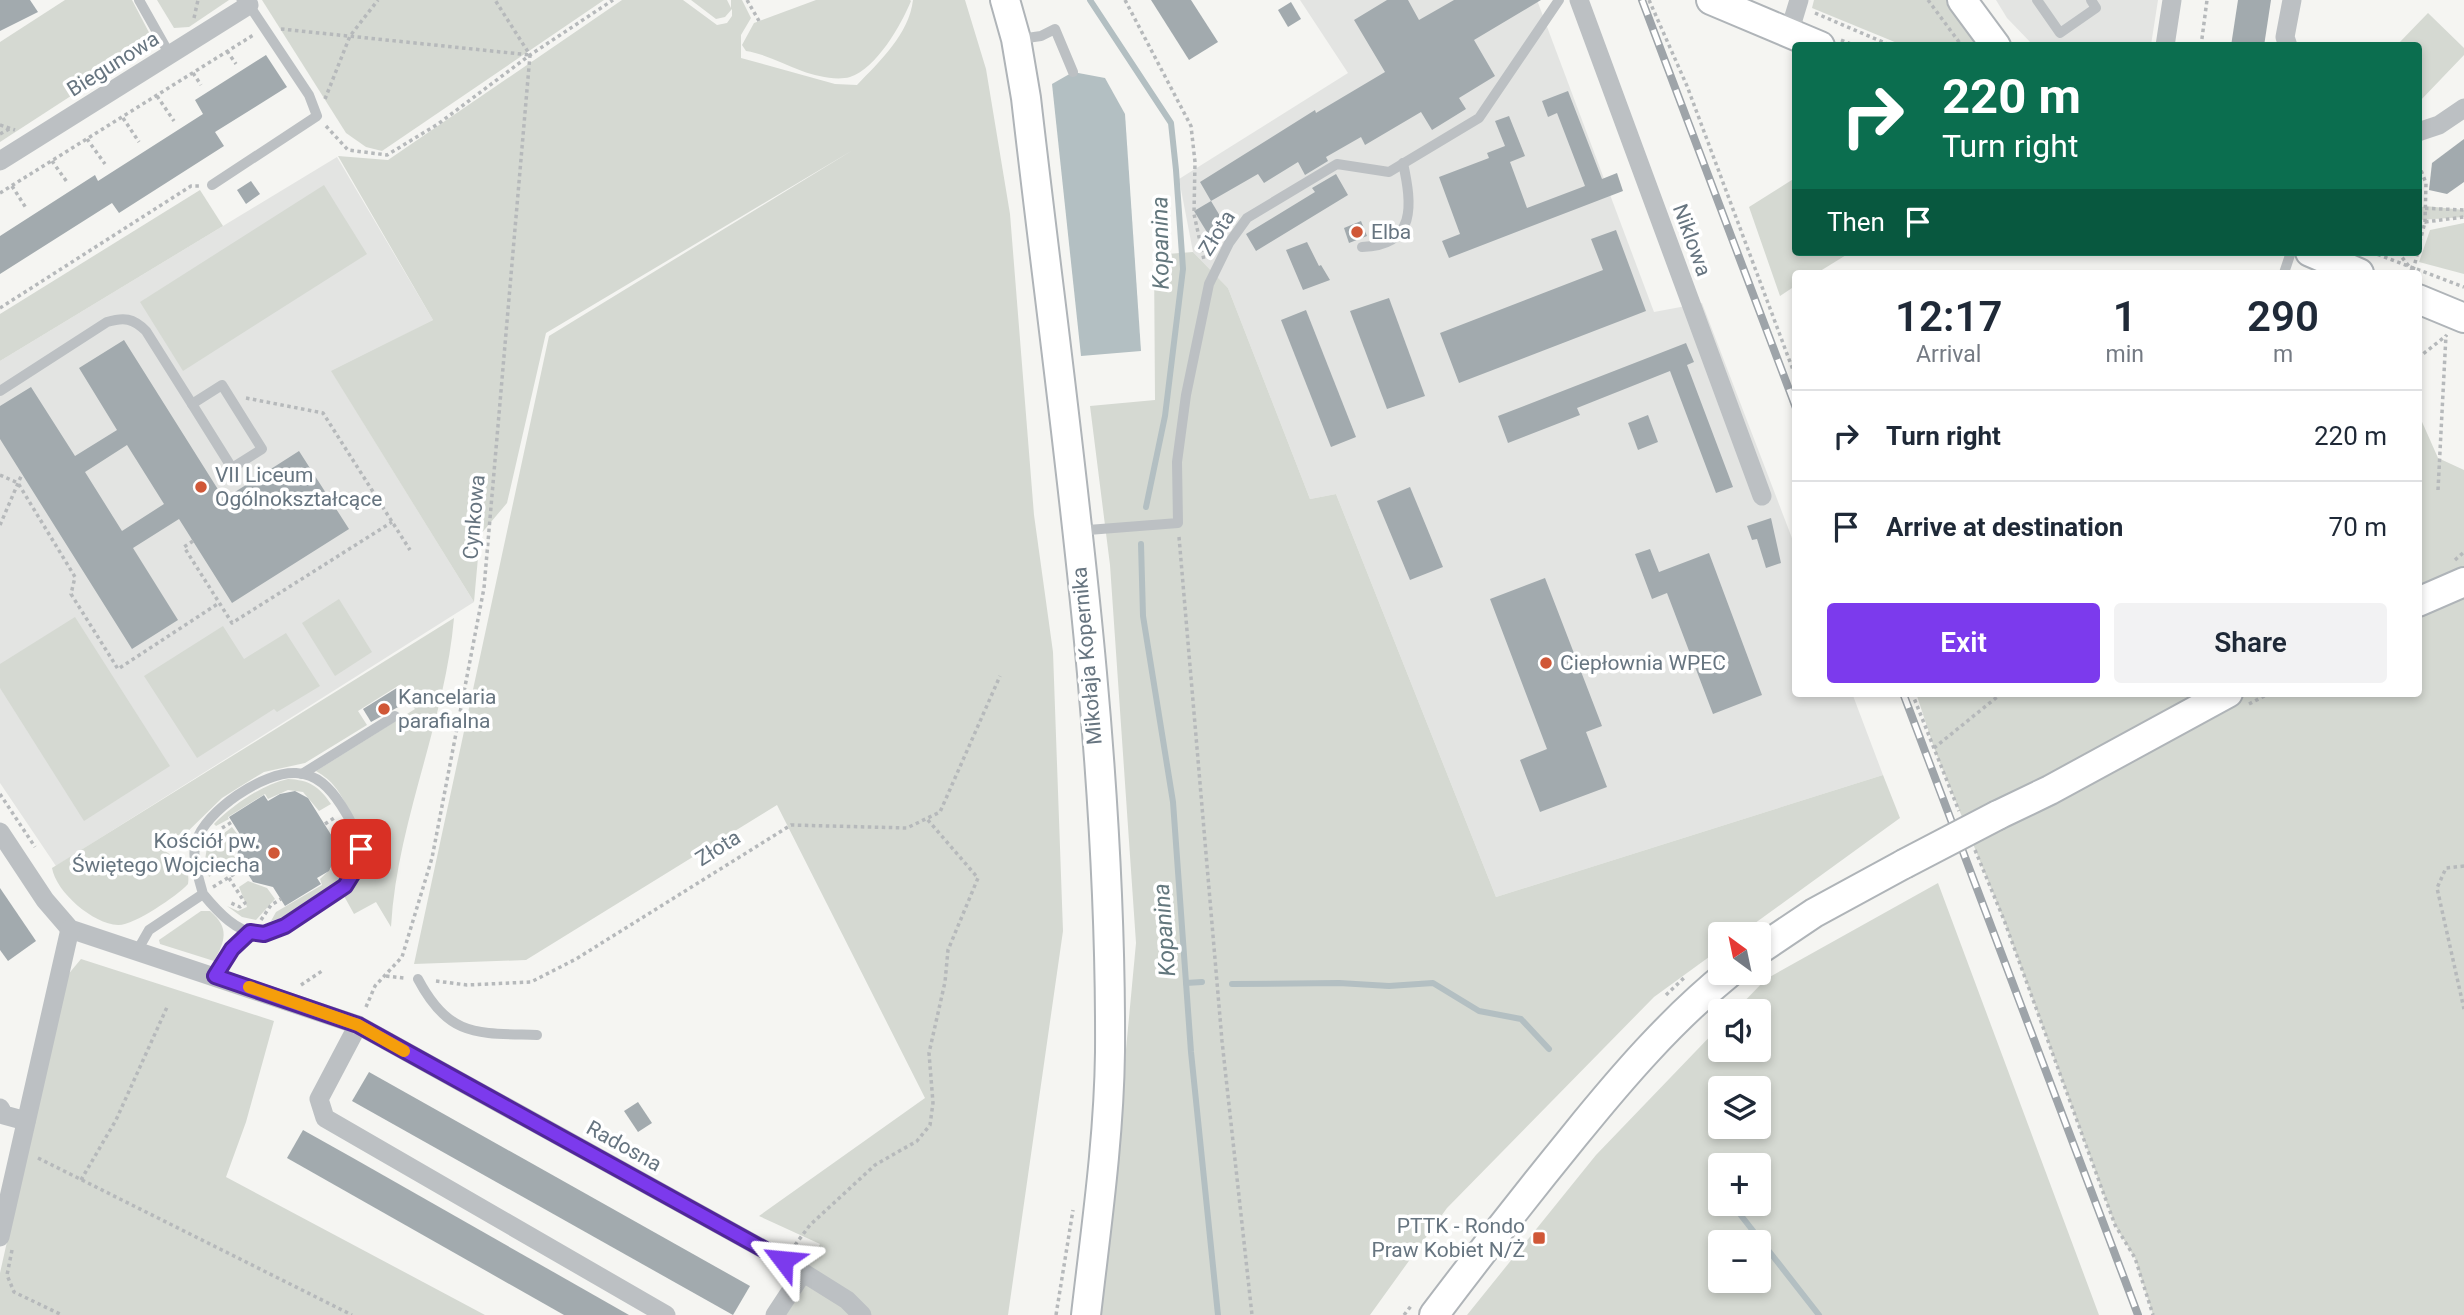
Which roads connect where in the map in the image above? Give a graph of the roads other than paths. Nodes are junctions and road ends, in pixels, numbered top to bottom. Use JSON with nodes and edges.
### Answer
{"nodes":[{"id":1,"x":139,"y":0,"type":"edge"},
{"id":2,"x":1004,"y":0,"type":"edge"},
{"id":3,"x":1559,"y":0,"type":"edge"},
{"id":4,"x":1579,"y":0,"type":"edge"},
{"id":5,"x":1711,"y":0,"type":"edge"},
{"id":6,"x":1962,"y":0,"type":"edge"},
{"id":7,"x":2037,"y":0,"type":"edge"},
{"id":8,"x":2091,"y":0,"type":"edge"},
{"id":9,"x":2172,"y":0,"type":"edge"},
{"id":10,"x":2292,"y":0,"type":"edge"},
{"id":11,"x":248,"y":3,"type":"edge"},
{"id":12,"x":1795,"y":15,"type":"edge"},
{"id":13,"x":1016,"y":39,"type":"junction"},
{"id":14,"x":1817,"y":42,"type":"edge"},
{"id":15,"x":1993,"y":42,"type":"edge"},
{"id":16,"x":2166,"y":42,"type":"edge"},
{"id":17,"x":2287,"y":42,"type":"edge"},
{"id":18,"x":170,"y":55,"type":"junction"},
{"id":19,"x":1073,"y":72,"type":"dead end"},
{"id":20,"x":2464,"y":108,"type":"edge"},
{"id":21,"x":2422,"y":131,"type":"edge"},
{"id":22,"x":0,"y":161,"type":"edge"},
{"id":23,"x":1404,"y":163,"type":"junction"},
{"id":24,"x":212,"y":185,"type":"road end"},
{"id":25,"x":1362,"y":247,"type":"dead end"},
{"id":26,"x":2319,"y":256,"type":"edge"},
{"id":27,"x":2352,"y":270,"type":"edge"},
{"id":28,"x":2422,"y":302,"type":"edge"},
{"id":29,"x":2455,"y":326,"type":"edge"},
{"id":30,"x":0,"y":391,"type":"edge"},
{"id":31,"x":192,"y":404,"type":"junction"},
{"id":32,"x":1762,"y":496,"type":"dead end"},
{"id":33,"x":1076,"y":534,"type":"junction"},
{"id":34,"x":2464,"y":582,"type":"edge"},
{"id":35,"x":2422,"y":600,"type":"edge"},
{"id":36,"x":2221,"y":697,"type":"edge"},
{"id":37,"x":395,"y":716,"type":"dead end"},
{"id":38,"x":302,"y":774,"type":"junction"},
{"id":39,"x":0,"y":832,"type":"edge"},
{"id":40,"x":205,"y":892,"type":"junction"},
{"id":41,"x":70,"y":929,"type":"junction"},
{"id":42,"x":250,"y":932,"type":"junction"},
{"id":43,"x":1771,"y":942,"type":"edge"},
{"id":44,"x":136,"y":952,"type":"junction"},
{"id":45,"x":215,"y":976,"type":"junction"},
{"id":46,"x":418,"y":979,"type":"road end"},
{"id":47,"x":1714,"y":985,"type":"edge"},
{"id":48,"x":358,"y":1025,"type":"junction"},
{"id":49,"x":537,"y":1035,"type":"dead end"},
{"id":50,"x":0,"y":1108,"type":"edge"},
{"id":51,"x":26,"y":1121,"type":"junction"},
{"id":52,"x":6,"y":1243,"type":"edge"},
{"id":53,"x":802,"y":1274,"type":"junction"},
{"id":54,"x":666,"y":1315,"type":"edge"},
{"id":55,"x":775,"y":1315,"type":"edge"},
{"id":56,"x":862,"y":1315,"type":"edge"},
{"id":57,"x":1086,"y":1315,"type":"edge"},
{"id":58,"x":1434,"y":1315,"type":"edge"}],
"edges":[{"from":1,"to":18,"type":"lane"},
{"from":2,"to":13,"type":"street","name":"Mikołaja Kopernika"},
{"from":3,"to":23,"type":"lane","name":"Złota"},
{"from":4,"to":32,"type":"street","name":"Niklowa"},
{"from":5,"to":12,"type":"street"},
{"from":6,"to":15,"type":"street"},
{"from":7,"to":8,"type":"lane"},
{"from":9,"to":16,"type":"street"},
{"from":10,"to":17,"type":"street"},
{"from":11,"to":18,"type":"street","name":"Biegunowa"},
{"from":11,"to":24,"type":"lane"},
{"from":12,"to":14,"type":"street"},
{"from":13,"to":19,"type":"lane"},
{"from":13,"to":33,"type":"street","name":"Mikołaja Kopernika"},
{"from":18,"to":22,"type":"street","name":"Biegunowa"},
{"from":20,"to":21,"type":"street"},
{"from":23,"to":25,"type":"lane"},
{"from":23,"to":33,"type":"lane","name":"Złota"},
{"from":26,"to":27,"type":"street"},
{"from":28,"to":29,"type":"street"},
{"from":30,"to":31,"type":"lane"},
{"from":31,"to":31,"type":"lane"},
{"from":33,"to":57,"type":"street","name":"Mikołaja Kopernika"},
{"from":34,"to":35,"type":"street"},
{"from":36,"to":43,"type":"street","bridge":true},
{"from":37,"to":38,"type":"lane"},
{"from":38,"to":40,"type":"lane"},
{"from":38,"to":42,"type":"lane"},
{"from":39,"to":41,"type":"street"},
{"from":40,"to":42,"type":"lane"},
{"from":40,"to":44,"type":"lane"},
{"from":41,"to":44,"type":"street","name":"Radosna"},
{"from":41,"to":51,"type":"street"},
{"from":42,"to":45,"type":"lane"},
{"from":44,"to":45,"type":"street","name":"Radosna"},
{"from":45,"to":48,"type":"street","name":"Radosna"},
{"from":46,"to":49,"type":"lane"},
{"from":47,"to":58,"type":"street"},
{"from":48,"to":53,"type":"street","name":"Radosna"},
{"from":48,"to":54,"type":"street"},
{"from":50,"to":51,"type":"street"},
{"from":51,"to":52,"type":"street"},
{"from":53,"to":55,"type":"street"},
{"from":53,"to":56,"type":"street","name":"Radosna"}]}
